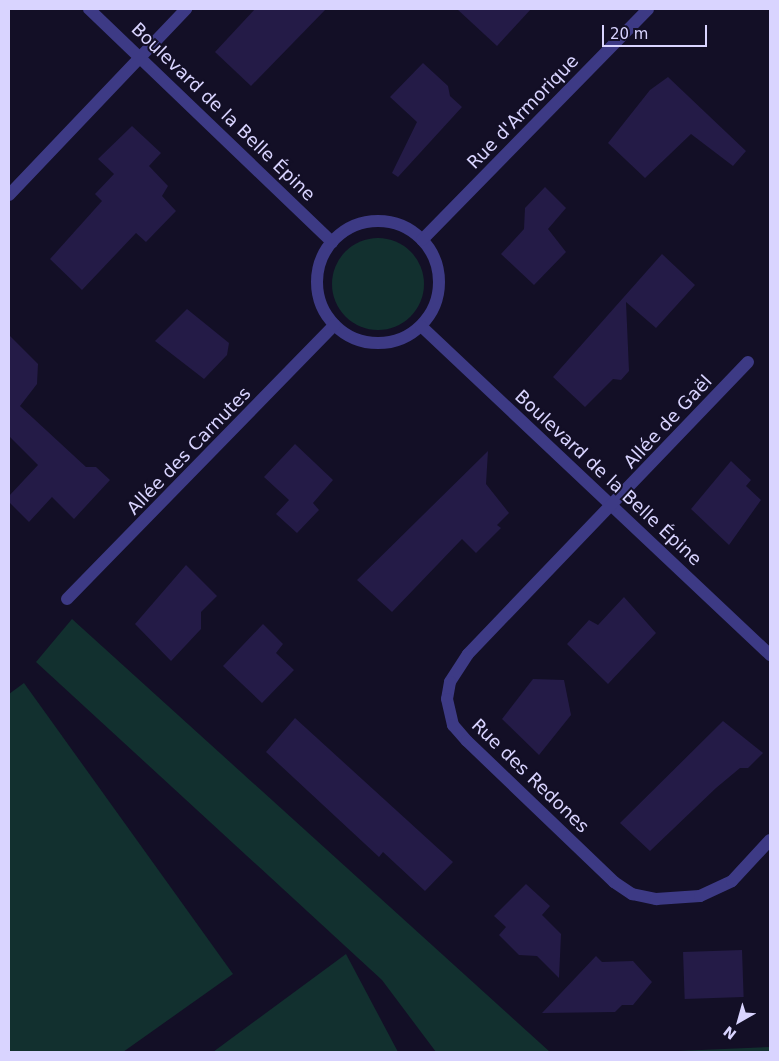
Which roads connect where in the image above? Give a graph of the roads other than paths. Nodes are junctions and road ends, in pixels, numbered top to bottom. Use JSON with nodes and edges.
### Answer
{"nodes":[{"id":1,"x":90,"y":9,"type":"edge"},
{"id":2,"x":186,"y":9,"type":"edge"},
{"id":3,"x":648,"y":9,"type":"edge"},
{"id":4,"x":140,"y":57,"type":"junction"},
{"id":5,"x":9,"y":195,"type":"edge"},
{"id":6,"x":422,"y":240,"type":"junction"},
{"id":7,"x":332,"y":242,"type":"junction"},
{"id":8,"x":334,"y":325,"type":"junction"},
{"id":9,"x":421,"y":326,"type":"junction"},
{"id":10,"x":748,"y":362,"type":"dead end"},
{"id":11,"x":613,"y":506,"type":"junction"},
{"id":12,"x":67,"y":599,"type":"dead end"},
{"id":13,"x":770,"y":655,"type":"edge"},
{"id":14,"x":770,"y":840,"type":"edge"}],
"edges":[{"from":1,"to":4,"type":"street","name":"Boulevard de la Belle Épine"},
{"from":2,"to":4,"type":"street"},
{"from":3,"to":6,"type":"street","name":"Rue d'Armorique"},
{"from":4,"to":5,"type":"street"},
{"from":4,"to":7,"type":"street","name":"Boulevard de la Belle Épine"},
{"from":6,"to":7,"type":"street"},
{"from":6,"to":9,"type":"street"},
{"from":7,"to":8,"type":"street"},
{"from":8,"to":9,"type":"street"},
{"from":8,"to":12,"type":"street","name":"Allée des Carnutes"},
{"from":9,"to":11,"type":"street","name":"Boulevard de la Belle Épine"},
{"from":10,"to":11,"type":"street","name":"Allée de Gaël"},
{"from":11,"to":13,"type":"street","name":"Boulevard de la Belle Épine"},
{"from":11,"to":14,"type":"street","name":"Rue des Redones"}]}
